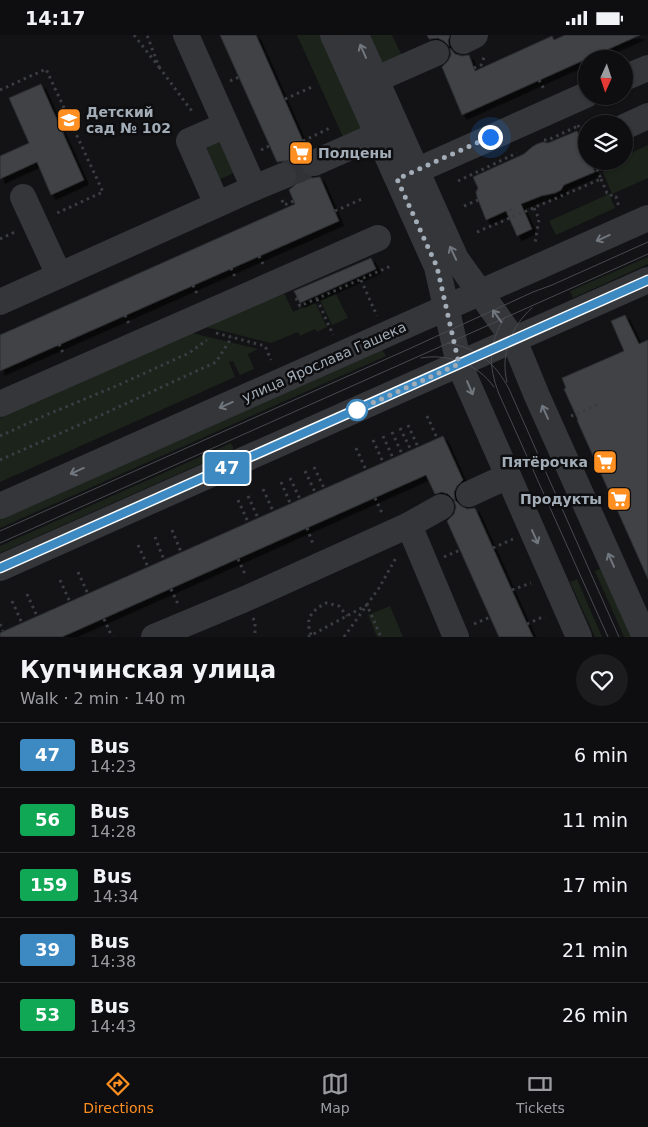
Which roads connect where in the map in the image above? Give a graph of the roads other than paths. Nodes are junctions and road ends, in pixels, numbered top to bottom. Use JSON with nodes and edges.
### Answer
{"nodes":[{"id":1,"x":186,"y":35,"type":"edge"},
{"id":2,"x":334,"y":35,"type":"edge"},
{"id":3,"x":356,"y":35,"type":"edge"},
{"id":4,"x":436,"y":53,"type":"dead end"},
{"id":5,"x":648,"y":68,"type":"edge"},
{"id":6,"x":633,"y":74,"type":"edge"},
{"id":7,"x":366,"y":84,"type":"junction"},
{"id":8,"x":578,"y":99,"type":"edge"},
{"id":9,"x":648,"y":116,"type":"edge"},
{"id":10,"x":633,"y":123,"type":"edge"},
{"id":11,"x":226,"y":125,"type":"junction"},
{"id":12,"x":387,"y":131,"type":"junction"},
{"id":13,"x":314,"y":163,"type":"tunnel mouth"},
{"id":14,"x":407,"y":175,"type":"junction"},
{"id":15,"x":283,"y":176,"type":"tunnel mouth"},
{"id":16,"x":254,"y":188,"type":"junction"},
{"id":17,"x":23,"y":197,"type":"dead end"},
{"id":18,"x":217,"y":205,"type":"junction"},
{"id":19,"x":648,"y":218,"type":"edge"},
{"id":20,"x":378,"y":238,"type":"dead end"},
{"id":21,"x":59,"y":275,"type":"junction"},
{"id":22,"x":648,"y":280,"type":"edge"},
{"id":23,"x":480,"y":293,"type":"junction"},
{"id":24,"x":0,"y":302,"type":"edge"},
{"id":25,"x":446,"y":308,"type":"junction"},
{"id":26,"x":514,"y":340,"type":"junction"},
{"id":27,"x":459,"y":364,"type":"junction"},
{"id":28,"x":0,"y":404,"type":"edge"},
{"id":29,"x":508,"y":477,"type":"junction"},
{"id":30,"x":469,"y":494,"type":"dead end"},
{"id":31,"x":0,"y":506,"type":"edge"},
{"id":32,"x":441,"y":507,"type":"dead end"},
{"id":33,"x":409,"y":525,"type":"junction"},
{"id":34,"x":0,"y":568,"type":"edge"},
{"id":35,"x":638,"y":594,"type":"edge"},
{"id":36,"x":154,"y":637,"type":"edge"},
{"id":37,"x":456,"y":637,"type":"edge"},
{"id":38,"x":579,"y":637,"type":"edge"},
{"id":39,"x":645,"y":637,"type":"edge"}],
"edges":[{"from":1,"to":11,"type":"street"},
{"from":2,"to":7,"type":"street"},
{"from":7,"to":3,"type":"street","one_way":true},
{"from":4,"to":7,"type":"street"},
{"from":5,"to":6,"type":"street"},
{"from":7,"to":12,"type":"street"},
{"from":8,"to":14,"type":"street"},
{"from":9,"to":10,"type":"street"},
{"from":11,"to":16,"type":"street"},
{"from":11,"to":18,"type":"street"},
{"from":12,"to":13,"type":"street"},
{"from":12,"to":14,"type":"street"},
{"from":23,"to":14,"type":"street","one_way":true},
{"from":14,"to":25,"type":"street"},
{"from":15,"to":16,"type":"street"},
{"from":16,"to":18,"type":"street"},
{"from":17,"to":21,"type":"street"},
{"from":18,"to":21,"type":"street"},
{"from":19,"to":23,"type":"street","name":"улица Ярослава Гашека","one_way":true},
{"from":20,"to":28,"type":"street"},
{"from":21,"to":24,"type":"street"},
{"from":22,"to":26,"type":"street"},
{"from":23,"to":25,"type":"street","name":"улица Ярослава Гашека"},
{"from":26,"to":23,"type":"street","one_way":true},
{"from":25,"to":27,"type":"street"},
{"from":25,"to":31,"type":"street","name":"улица Ярослава Гашека","one_way":true},
{"from":26,"to":27,"type":"street"},
{"from":35,"to":26,"type":"street","one_way":true},
{"from":27,"to":29,"type":"street","one_way":true},
{"from":27,"to":34,"type":"street"},
{"from":29,"to":30,"type":"street"},
{"from":29,"to":38,"type":"street","one_way":true},
{"from":32,"to":33,"type":"street"},
{"from":33,"to":36,"type":"street"},
{"from":33,"to":37,"type":"street"},
{"from":35,"to":39,"type":"street"}]}
